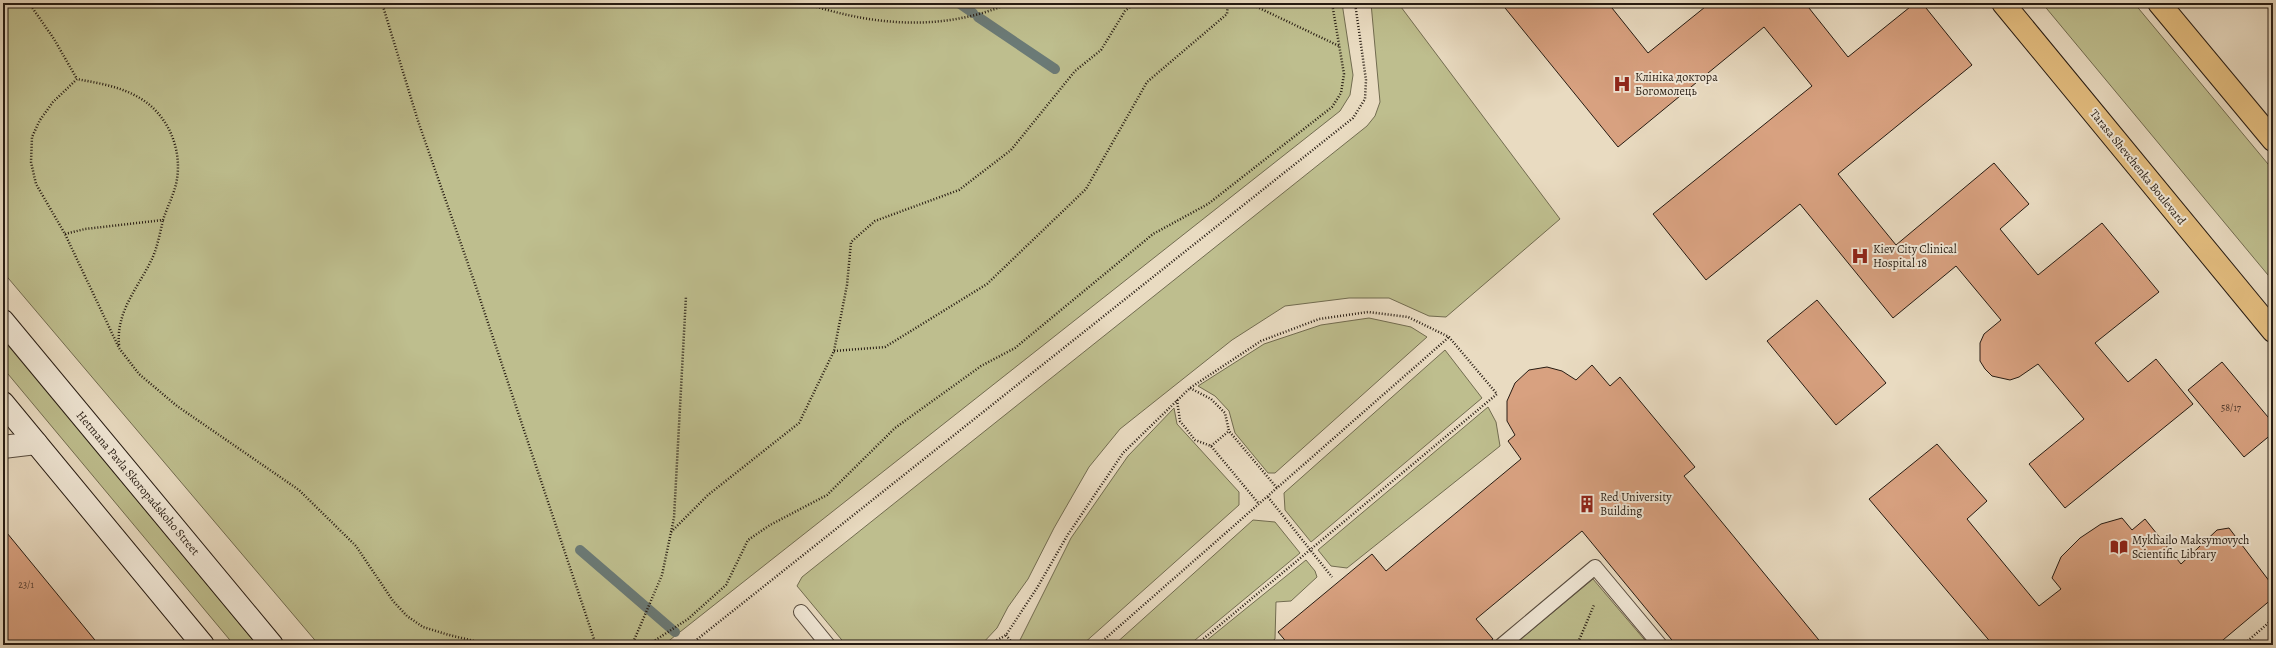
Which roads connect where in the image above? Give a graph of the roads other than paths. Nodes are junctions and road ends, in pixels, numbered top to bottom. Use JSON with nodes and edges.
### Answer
{"nodes":[{"id":1,"x":2003,"y":3,"type":"edge"},
{"id":2,"x":2159,"y":3,"type":"edge"},
{"id":3,"x":2273,"y":140,"type":"edge"},
{"id":4,"x":3,"y":321,"type":"edge"},
{"id":5,"x":2273,"y":331,"type":"edge"},
{"id":6,"x":3,"y":403,"type":"edge"},
{"id":7,"x":36,"y":443,"type":"junction"},
{"id":8,"x":3,"y":447,"type":"edge"},
{"id":9,"x":801,"y":612,"type":"dead end"},
{"id":10,"x":197,"y":643,"type":"edge"},
{"id":11,"x":272,"y":645,"type":"edge"},
{"id":12,"x":828,"y":645,"type":"edge"},
{"id":13,"x":1502,"y":645,"type":"edge"},
{"id":14,"x":1660,"y":645,"type":"edge"}],
"edges":[{"from":1,"to":5,"type":"main road","name":"Tarasa Shevchenka Boulevard"},
{"from":2,"to":3,"type":"main road"},
{"from":4,"to":11,"type":"main road","name":"Hetmana Pavla Skoropadskoho Street"},
{"from":6,"to":7,"type":"main road"},
{"from":7,"to":8,"type":"main road"},
{"from":7,"to":10,"type":"main road"},
{"from":9,"to":12,"type":"lane"},
{"from":13,"to":14,"type":"lane"}]}
